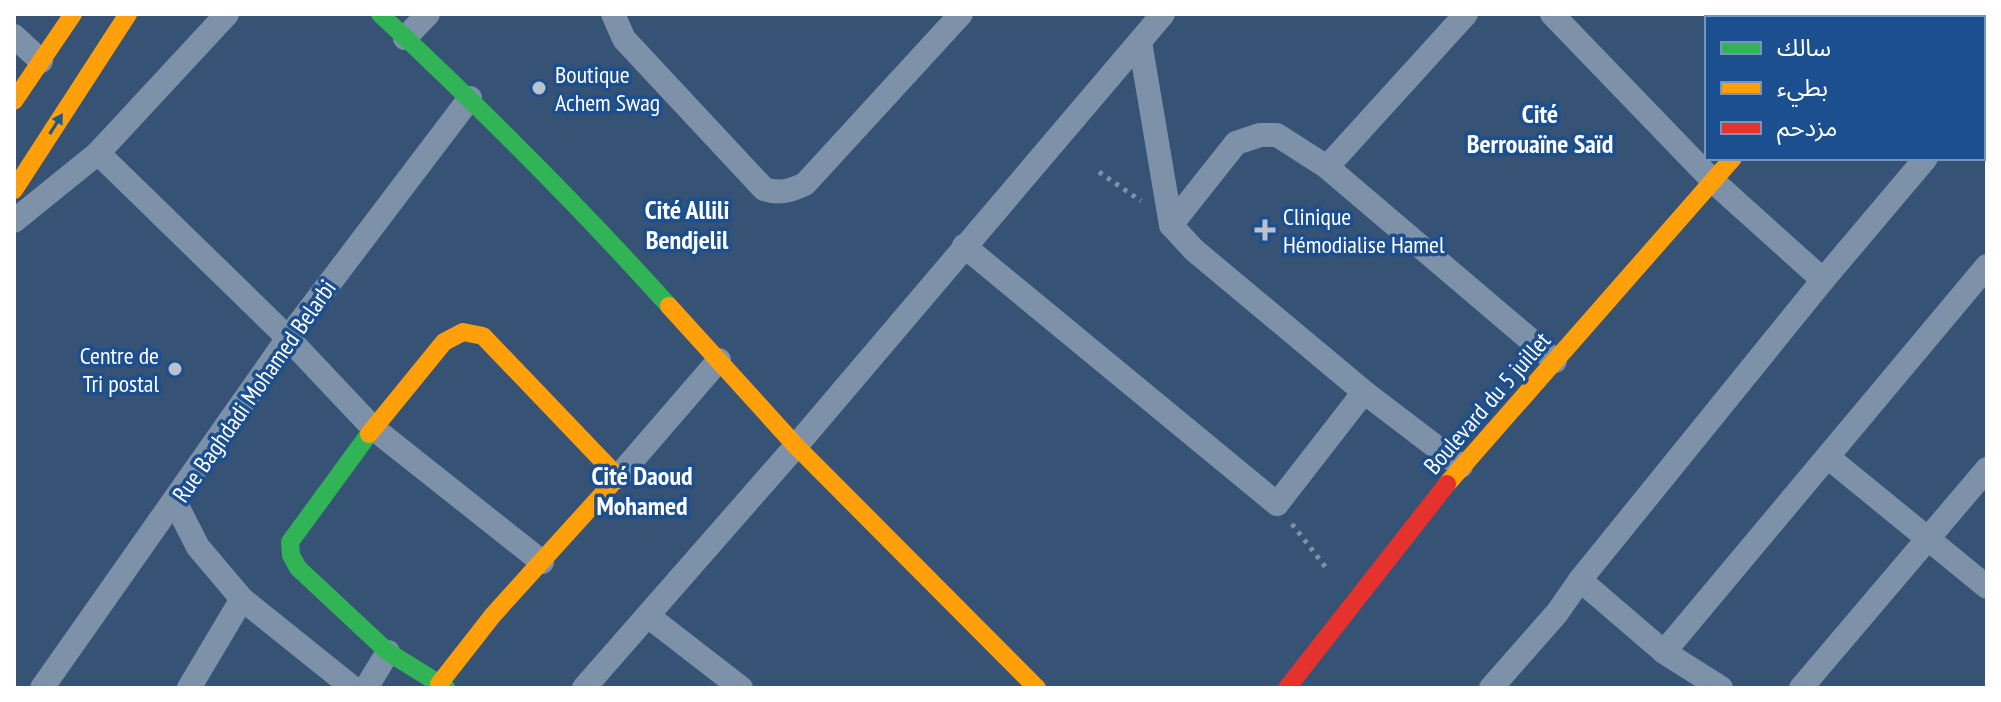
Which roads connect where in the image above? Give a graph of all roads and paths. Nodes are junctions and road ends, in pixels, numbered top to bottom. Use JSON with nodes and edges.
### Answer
{"nodes":[{"id":1,"x":73,"y":14,"type":"edge"},
{"id":2,"x":128,"y":14,"type":"edge"},
{"id":3,"x":227,"y":14,"type":"edge"},
{"id":4,"x":380,"y":14,"type":"edge"},
{"id":5,"x":428,"y":14,"type":"edge"},
{"id":6,"x":613,"y":14,"type":"edge"},
{"id":7,"x":961,"y":14,"type":"edge"},
{"id":8,"x":1163,"y":14,"type":"edge"},
{"id":9,"x":1466,"y":14,"type":"edge"},
{"id":10,"x":1552,"y":14,"type":"edge"},
{"id":11,"x":14,"y":36,"type":"edge"},
{"id":12,"x":405,"y":38,"type":"junction"},
{"id":13,"x":1140,"y":42,"type":"junction"},
{"id":14,"x":41,"y":61,"type":"junction"},
{"id":15,"x":470,"y":98,"type":"junction"},
{"id":16,"x":14,"y":101,"type":"edge"},
{"id":17,"x":98,"y":153,"type":"junction"},
{"id":18,"x":1731,"y":160,"type":"edge"},
{"id":19,"x":1924,"y":160,"type":"edge"},
{"id":20,"x":1327,"y":167,"type":"junction"},
{"id":21,"x":1099,"y":172,"type":"dead end"},
{"id":22,"x":1714,"y":182,"type":"junction"},
{"id":23,"x":14,"y":190,"type":"edge"},
{"id":24,"x":14,"y":221,"type":"edge"},
{"id":25,"x":1170,"y":221,"type":"junction"},
{"id":26,"x":964,"y":246,"type":"junction"},
{"id":27,"x":1987,"y":266,"type":"edge"},
{"id":28,"x":1823,"y":280,"type":"junction"},
{"id":29,"x":288,"y":338,"type":"junction"},
{"id":30,"x":719,"y":360,"type":"junction"},
{"id":31,"x":1555,"y":361,"type":"junction"},
{"id":32,"x":1364,"y":392,"type":"junction"},
{"id":33,"x":373,"y":428,"type":"junction"},
{"id":34,"x":796,"y":446,"type":"junction"},
{"id":35,"x":1829,"y":458,"type":"junction"},
{"id":36,"x":1461,"y":466,"type":"junction"},
{"id":37,"x":1987,"y":469,"type":"edge"},
{"id":38,"x":618,"y":477,"type":"junction"},
{"id":39,"x":175,"y":502,"type":"junction"},
{"id":40,"x":1277,"y":504,"type":"junction"},
{"id":41,"x":1926,"y":538,"type":"junction"},
{"id":42,"x":542,"y":562,"type":"junction"},
{"id":43,"x":1327,"y":569,"type":"dead end"},
{"id":44,"x":1580,"y":580,"type":"junction"},
{"id":45,"x":1987,"y":587,"type":"edge"},
{"id":46,"x":242,"y":599,"type":"junction"},
{"id":47,"x":648,"y":616,"type":"junction"},
{"id":48,"x":388,"y":652,"type":"junction"},
{"id":49,"x":1664,"y":652,"type":"junction"},
{"id":50,"x":442,"y":686,"type":"edge"},
{"id":51,"x":42,"y":688,"type":"edge"},
{"id":52,"x":189,"y":688,"type":"edge"},
{"id":53,"x":353,"y":688,"type":"edge"},
{"id":54,"x":366,"y":688,"type":"edge"},
{"id":55,"x":584,"y":688,"type":"edge"},
{"id":56,"x":741,"y":688,"type":"edge"},
{"id":57,"x":1037,"y":688,"type":"edge"},
{"id":58,"x":1287,"y":688,"type":"edge"},
{"id":59,"x":1491,"y":688,"type":"edge"},
{"id":60,"x":1721,"y":688,"type":"edge"},
{"id":61,"x":1801,"y":688,"type":"edge"}],
"edges":[{"from":1,"to":14,"type":"street"},
{"from":23,"to":2,"type":"street","one_way":true},
{"from":3,"to":17,"type":"street"},
{"from":4,"to":12,"type":"street"},
{"from":5,"to":12,"type":"street"},
{"from":6,"to":7,"type":"street"},
{"from":8,"to":13,"type":"street"},
{"from":9,"to":20,"type":"street"},
{"from":10,"to":22,"type":"street"},
{"from":11,"to":14,"type":"street"},
{"from":12,"to":15,"type":"street"},
{"from":13,"to":25,"type":"street"},
{"from":13,"to":26,"type":"street"},
{"from":14,"to":16,"type":"street"},
{"from":15,"to":29,"type":"street","name":"Rue Baghdadi Mohamed Belarbi"},
{"from":15,"to":30,"type":"street"},
{"from":17,"to":24,"type":"street"},
{"from":17,"to":29,"type":"street"},
{"from":18,"to":22,"type":"street","name":"Boulevard du 5 juillet"},
{"from":19,"to":28,"type":"street"},
{"from":20,"to":25,"type":"street"},
{"from":20,"to":31,"type":"street"},
{"from":21,"to":25,"type":"path"},
{"from":22,"to":28,"type":"street"},
{"from":22,"to":31,"type":"street","name":"Boulevard du 5 juillet"},
{"from":25,"to":32,"type":"street"},
{"from":26,"to":34,"type":"street"},
{"from":26,"to":40,"type":"street"},
{"from":27,"to":35,"type":"street"},
{"from":28,"to":44,"type":"street"},
{"from":29,"to":33,"type":"street"},
{"from":29,"to":39,"type":"street","name":"Rue Baghdadi Mohamed Belarbi"},
{"from":30,"to":34,"type":"street"},
{"from":30,"to":38,"type":"street"},
{"from":31,"to":36,"type":"street","name":"Boulevard du 5 juillet"},
{"from":32,"to":36,"type":"street"},
{"from":32,"to":40,"type":"street"},
{"from":33,"to":38,"type":"street"},
{"from":33,"to":42,"type":"street"},
{"from":33,"to":48,"type":"street"},
{"from":34,"to":47,"type":"street"},
{"from":34,"to":57,"type":"street"},
{"from":35,"to":41,"type":"street"},
{"from":35,"to":49,"type":"street"},
{"from":36,"to":58,"type":"street","name":"Boulevard du 5 juillet"},
{"from":37,"to":41,"type":"street"},
{"from":38,"to":42,"type":"street"},
{"from":39,"to":46,"type":"street"},
{"from":39,"to":51,"type":"street","name":"Rue Baghdadi Mohamed Belarbi"},
{"from":40,"to":43,"type":"path"},
{"from":41,"to":45,"type":"street"},
{"from":41,"to":61,"type":"street"},
{"from":42,"to":50,"type":"street"},
{"from":44,"to":49,"type":"street"},
{"from":44,"to":59,"type":"street"},
{"from":46,"to":52,"type":"street"},
{"from":46,"to":53,"type":"street"},
{"from":47,"to":55,"type":"street"},
{"from":47,"to":56,"type":"street"},
{"from":48,"to":50,"type":"street"},
{"from":48,"to":54,"type":"street"},
{"from":49,"to":60,"type":"street"}]}
